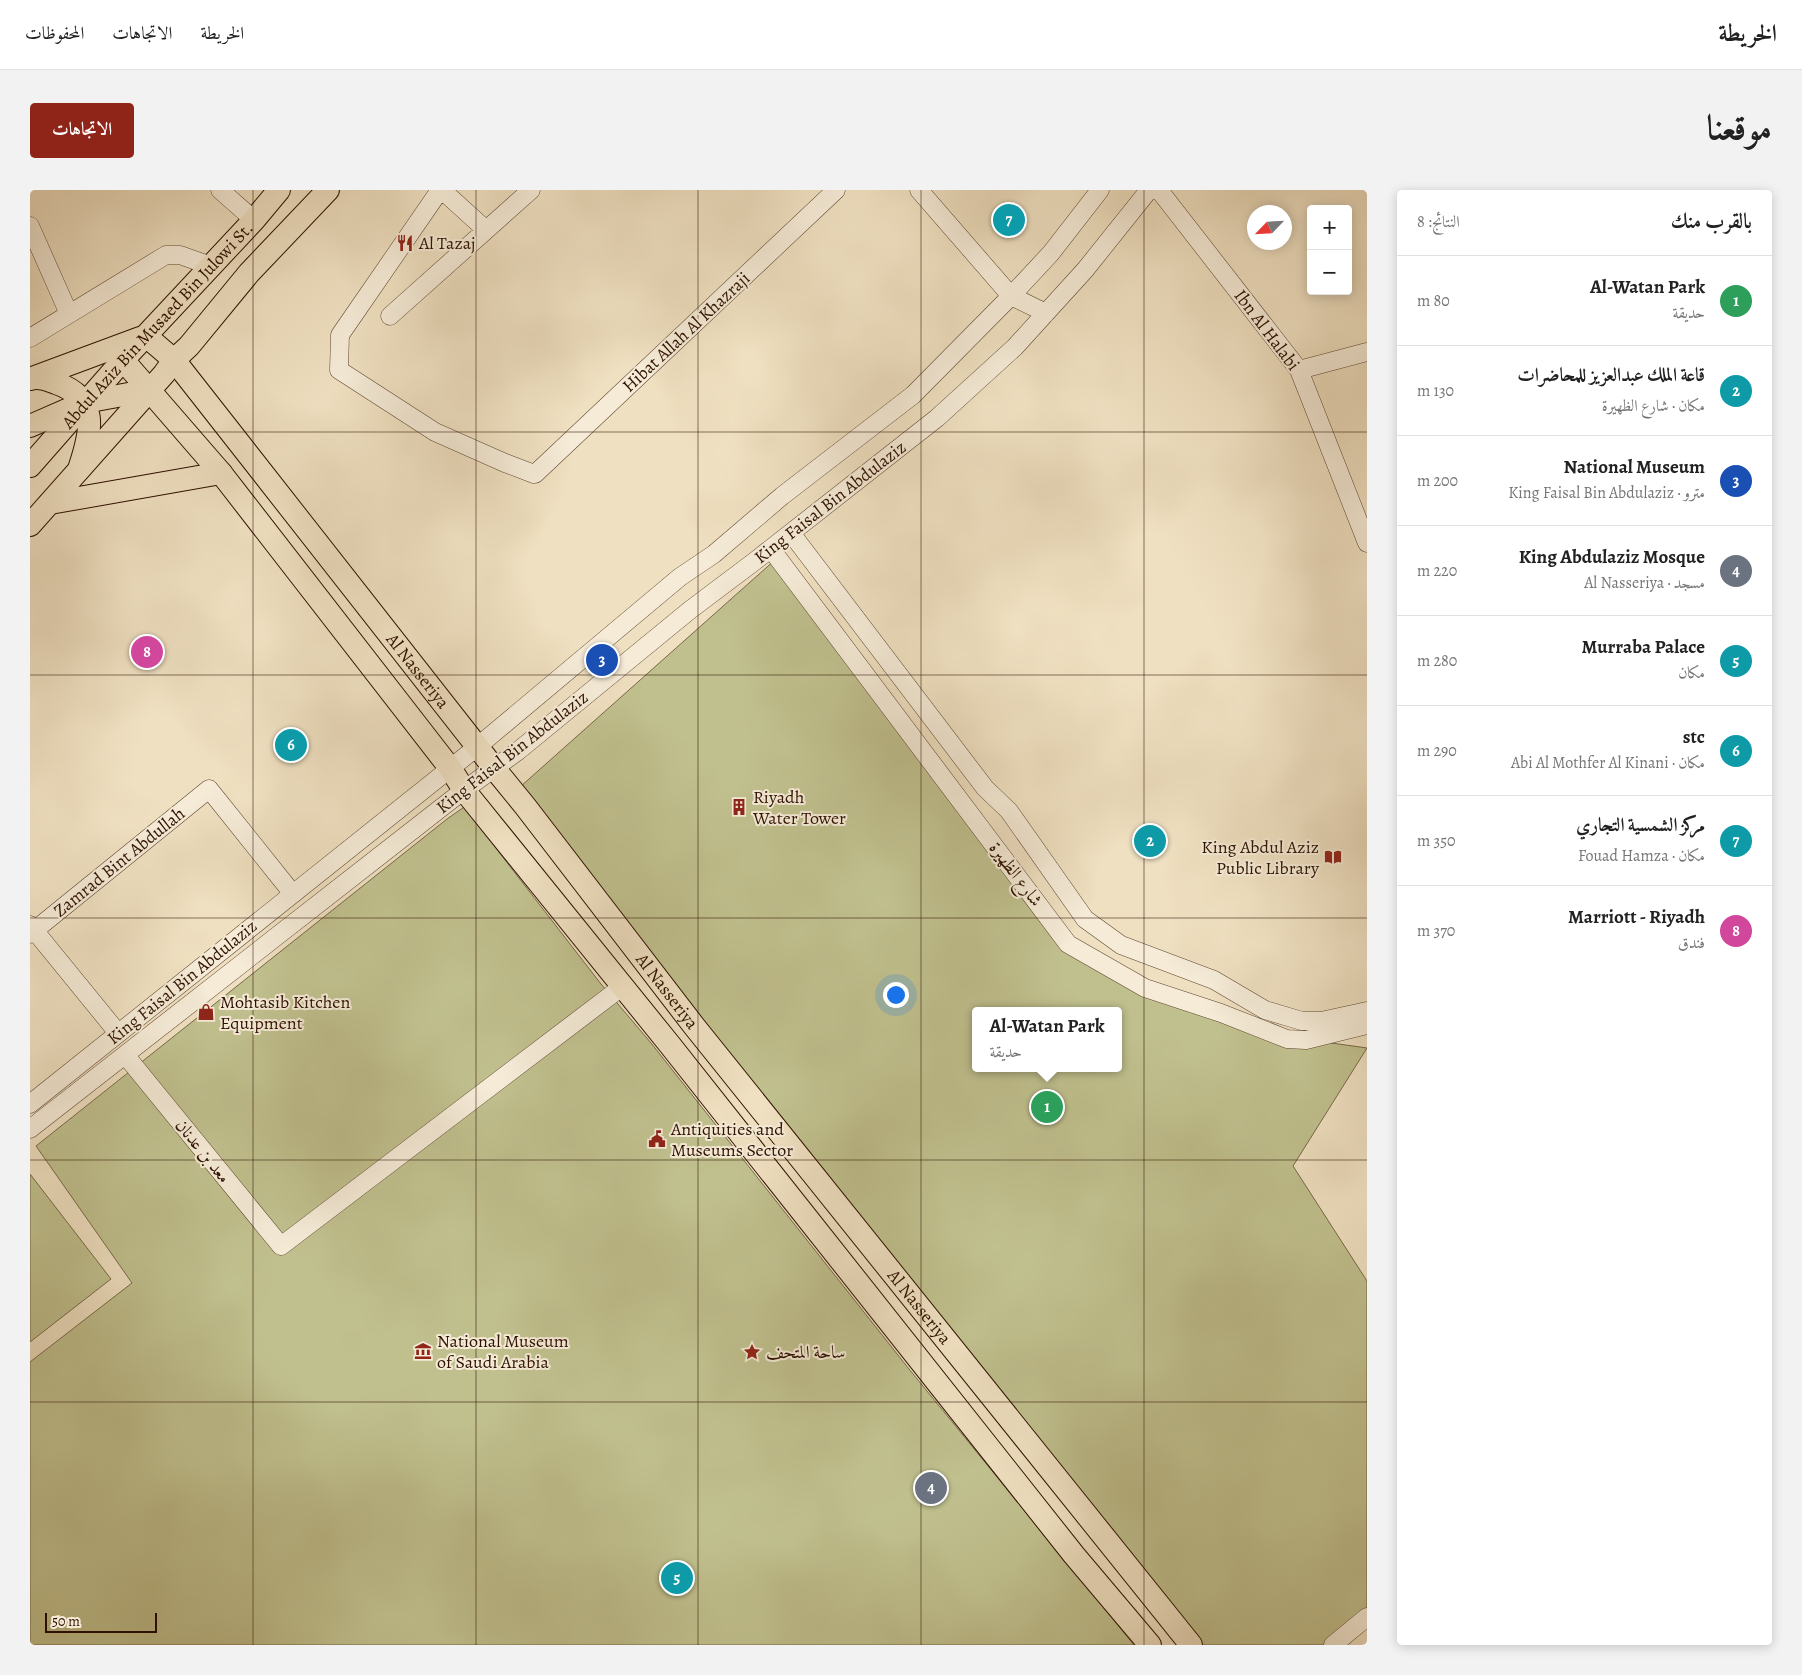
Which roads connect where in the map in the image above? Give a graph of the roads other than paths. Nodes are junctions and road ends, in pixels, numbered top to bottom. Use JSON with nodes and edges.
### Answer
{"nodes":[{"id":1,"x":220,"y":190,"type":"edge"},
{"id":2,"x":279,"y":190,"type":"edge"},
{"id":3,"x":328,"y":190,"type":"edge"},
{"id":4,"x":441,"y":190,"type":"edge"},
{"id":5,"x":531,"y":190,"type":"edge"},
{"id":6,"x":836,"y":190,"type":"edge"},
{"id":7,"x":919,"y":190,"type":"edge"},
{"id":8,"x":1100,"y":190,"type":"edge"},
{"id":9,"x":1148,"y":190,"type":"edge"},
{"id":10,"x":1160,"y":190,"type":"edge"},
{"id":11,"x":254,"y":220,"type":"junction"},
{"id":12,"x":30,"y":226,"type":"edge"},
{"id":13,"x":486,"y":230,"type":"junction"},
{"id":14,"x":218,"y":259,"type":"junction"},
{"id":15,"x":249,"y":273,"type":"junction"},
{"id":16,"x":1011,"y":296,"type":"junction"},
{"id":17,"x":69,"y":314,"type":"junction"},
{"id":18,"x":1046,"y":314,"type":"junction"},
{"id":19,"x":390,"y":316,"type":"dead end"},
{"id":20,"x":146,"y":336,"type":"junction"},
{"id":21,"x":30,"y":338,"type":"edge"},
{"id":22,"x":1367,"y":352,"type":"edge"},
{"id":23,"x":124,"y":360,"type":"junction"},
{"id":24,"x":174,"y":360,"type":"junction"},
{"id":25,"x":1299,"y":370,"type":"junction"},
{"id":26,"x":32,"y":378,"type":"edge"},
{"id":27,"x":150,"y":390,"type":"junction"},
{"id":28,"x":86,"y":402,"type":"junction"},
{"id":29,"x":30,"y":426,"type":"edge"},
{"id":30,"x":30,"y":466,"type":"edge"},
{"id":31,"x":79,"y":469,"type":"junction"},
{"id":32,"x":221,"y":473,"type":"junction"},
{"id":33,"x":50,"y":503,"type":"junction"},
{"id":34,"x":30,"y":526,"type":"edge"},
{"id":35,"x":791,"y":533,"type":"junction"},
{"id":36,"x":1367,"y":543,"type":"edge"},
{"id":37,"x":771,"y":548,"type":"junction"},
{"id":38,"x":477,"y":747,"type":"junction"},
{"id":39,"x":450,"y":768,"type":"junction"},
{"id":40,"x":494,"y":768,"type":"junction"},
{"id":41,"x":464,"y":790,"type":"junction"},
{"id":42,"x":293,"y":894,"type":"junction"},
{"id":43,"x":32,"y":930,"type":"edge"},
{"id":44,"x":623,"y":986,"type":"junction"},
{"id":45,"x":1367,"y":1010,"type":"edge"},
{"id":46,"x":1367,"y":1025,"type":"edge"},
{"id":47,"x":694,"y":1026,"type":"junction"},
{"id":48,"x":118,"y":1033,"type":"junction"},
{"id":49,"x":670,"y":1045,"type":"junction"},
{"id":50,"x":126,"y":1056,"type":"junction"},
{"id":51,"x":30,"y":1104,"type":"edge"},
{"id":52,"x":30,"y":1129,"type":"edge"},
{"id":53,"x":1367,"y":1617,"type":"edge"},
{"id":54,"x":1150,"y":1645,"type":"edge"},
{"id":55,"x":1191,"y":1645,"type":"edge"},
{"id":56,"x":1333,"y":1645,"type":"edge"}],
"edges":[{"from":1,"to":11,"type":"street"},
{"from":2,"to":11,"type":"main road","name":"Abdul Aziz Bin Musaed Bin Julowi St."},
{"from":3,"to":15,"type":"main road","name":"Abdul Aziz Bin Musaed Bin Julowi St."},
{"from":4,"to":6,"type":"street","name":"Hibat Allah Al Khazraji"},
{"from":4,"to":13,"type":"street"},
{"from":5,"to":13,"type":"street"},
{"from":7,"to":16,"type":"street"},
{"from":8,"to":16,"type":"street","name":"King Faisal Bin Abdulaziz"},
{"from":9,"to":18,"type":"street","name":"King Faisal Bin Abdulaziz"},
{"from":10,"to":25,"type":"street","name":"Ibn Al Halabi"},
{"from":11,"to":14,"type":"main road","name":"Abdul Aziz Bin Musaed Bin Julowi St."},
{"from":12,"to":17,"type":"street"},
{"from":13,"to":19,"type":"street"},
{"from":14,"to":15,"type":"main road"},
{"from":14,"to":17,"type":"street"},
{"from":14,"to":20,"type":"main road","name":"Abdul Aziz Bin Musaed Bin Julowi St."},
{"from":15,"to":24,"type":"main road","name":"Abdul Aziz Bin Musaed Bin Julowi St."},
{"from":16,"to":18,"type":"street"},
{"from":16,"to":38,"type":"street","name":"King Faisal Bin Abdulaziz"},
{"from":17,"to":21,"type":"street"},
{"from":18,"to":35,"type":"street","name":"King Faisal Bin Abdulaziz"},
{"from":20,"to":23,"type":"main road","name":"Abdul Aziz Bin Musaed Bin Julowi St."},
{"from":20,"to":24,"type":"main road","name":"Al Nasseriya"},
{"from":20,"to":26,"type":"main road"},
{"from":22,"to":25,"type":"street"},
{"from":23,"to":27,"type":"main road","name":"Al Nasseriya"},
{"from":23,"to":28,"type":"main road","name":"Abdul Aziz Bin Musaed Bin Julowi St."},
{"from":24,"to":27,"type":"main road","name":"Abdul Aziz Bin Musaed Bin Julowi St."},
{"from":24,"to":38,"type":"main road","name":"Al Nasseriya"},
{"from":25,"to":36,"type":"street","name":"Ibn Al Halabi"},
{"from":26,"to":28,"type":"main road"},
{"from":27,"to":28,"type":"main road"},
{"from":27,"to":31,"type":"main road","name":"Abdul Aziz Bin Musaed Bin Julowi St."},
{"from":27,"to":32,"type":"main road","name":"Al Nasseriya"},
{"from":28,"to":29,"type":"main road"},
{"from":28,"to":30,"type":"main road","name":"Abdul Aziz Bin Musaed Bin Julowi St."},
{"from":28,"to":31,"type":"main road"},
{"from":31,"to":33,"type":"main road","name":"Abdul Aziz Bin Musaed Bin Julowi St."},
{"from":32,"to":33,"type":"main road"},
{"from":32,"to":39,"type":"main road","name":"Al Nasseriya"},
{"from":33,"to":34,"type":"main road","name":"Abdul Aziz Bin Musaed Bin Julowi St."},
{"from":35,"to":37,"type":"street","name":"King Faisal Bin Abdulaziz"},
{"from":35,"to":45,"type":"street","name":"شارع الظهيرة"},
{"from":37,"to":40,"type":"street","name":"King Faisal Bin Abdulaziz"},
{"from":37,"to":46,"type":"street","name":"شارع الظهيرة"},
{"from":38,"to":39,"type":"street","name":"King Faisal Bin Abdulaziz"},
{"from":38,"to":40,"type":"main road","name":"Al Nasseriya"},
{"from":39,"to":41,"type":"main road","name":"Al Nasseriya"},
{"from":39,"to":42,"type":"street","name":"King Faisal Bin Abdulaziz"},
{"from":40,"to":41,"type":"street","name":"King Faisal Bin Abdulaziz"},
{"from":40,"to":47,"type":"main road","name":"Al Nasseriya"},
{"from":41,"to":44,"type":"main road","name":"Al Nasseriya"},
{"from":41,"to":50,"type":"street","name":"King Faisal Bin Abdulaziz"},
{"from":42,"to":43,"type":"street","name":"Zamrad Bint Abdullah"},
{"from":42,"to":48,"type":"street","name":"King Faisal Bin Abdulaziz"},
{"from":43,"to":48,"type":"street"},
{"from":44,"to":49,"type":"main road","name":"Al Nasseriya"},
{"from":44,"to":50,"type":"street","name":"معد بن عدنان"},
{"from":47,"to":49,"type":"main road"},
{"from":47,"to":55,"type":"main road","name":"Al Nasseriya"},
{"from":48,"to":51,"type":"street","name":"King Faisal Bin Abdulaziz"},
{"from":49,"to":54,"type":"main road","name":"Al Nasseriya"},
{"from":50,"to":52,"type":"street","name":"King Faisal Bin Abdulaziz"},
{"from":53,"to":56,"type":"street"}]}
